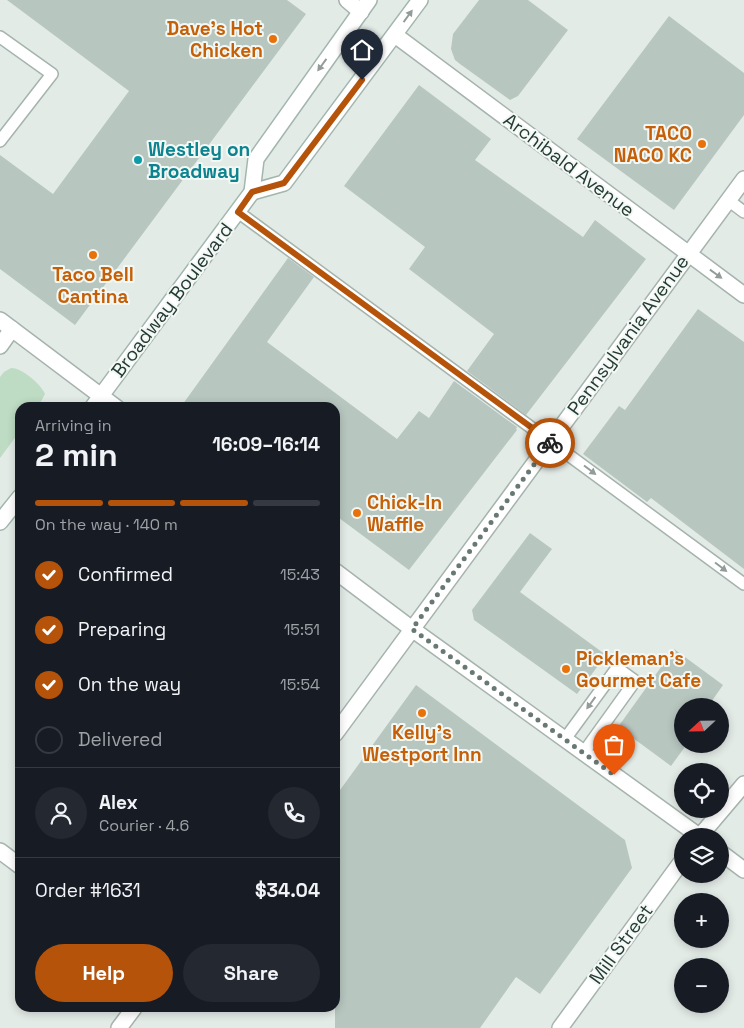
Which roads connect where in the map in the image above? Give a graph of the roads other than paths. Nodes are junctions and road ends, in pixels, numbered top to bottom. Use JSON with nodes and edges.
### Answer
{"nodes":[{"id":1,"x":346,"y":0,"type":"edge"},
{"id":2,"x":420,"y":0,"type":"edge"},
{"id":3,"x":365,"y":6,"type":"edge"},
{"id":4,"x":395,"y":35,"type":"junction"},
{"id":5,"x":0,"y":37,"type":"edge"},
{"id":6,"x":0,"y":141,"type":"edge"},
{"id":7,"x":744,"y":179,"type":"edge"},
{"id":8,"x":252,"y":192,"type":"junction"},
{"id":9,"x":728,"y":200,"type":"junction"},
{"id":10,"x":238,"y":212,"type":"junction"},
{"id":11,"x":744,"y":212,"type":"edge"},
{"id":12,"x":688,"y":254,"type":"junction"},
{"id":13,"x":744,"y":295,"type":"edge"},
{"id":14,"x":0,"y":320,"type":"edge"},
{"id":15,"x":12,"y":329,"type":"junction"},
{"id":16,"x":0,"y":346,"type":"edge"},
{"id":17,"x":97,"y":402,"type":"edge"},
{"id":18,"x":550,"y":441,"type":"junction"},
{"id":19,"x":15,"y":503,"type":"edge"},
{"id":20,"x":0,"y":522,"type":"edge"},
{"id":21,"x":340,"y":575,"type":"edge"},
{"id":22,"x":744,"y":584,"type":"edge"},
{"id":23,"x":412,"y":629,"type":"junction"},
{"id":24,"x":340,"y":727,"type":"edge"},
{"id":25,"x":565,"y":739,"type":"junction"},
{"id":26,"x":584,"y":752,"type":"junction"},
{"id":27,"x":744,"y":784,"type":"edge"},
{"id":28,"x":689,"y":828,"type":"edge"},
{"id":29,"x":707,"y":828,"type":"edge"},
{"id":30,"x":0,"y":851,"type":"edge"},
{"id":31,"x":729,"y":859,"type":"edge"},
{"id":32,"x":15,"y":862,"type":"edge"},
{"id":33,"x":744,"y":870,"type":"edge"},
{"id":34,"x":674,"y":872,"type":"edge"},
{"id":35,"x":131,"y":1012,"type":"edge"},
{"id":36,"x":119,"y":1028,"type":"edge"},
{"id":37,"x":560,"y":1028,"type":"edge"}],
"edges":[{"from":1,"to":3,"type":"street"},
{"from":4,"to":2,"type":"street","one_way":true},
{"from":3,"to":8,"type":"street","name":"Broadway Boulevard","one_way":true},
{"from":4,"to":8,"type":"street"},
{"from":4,"to":12,"type":"street","name":"Archibald Avenue"},
{"from":5,"to":6,"type":"lane"},
{"from":7,"to":9,"type":"street","name":"Pennsylvania Avenue"},
{"from":8,"to":10,"type":"street","name":"Broadway Boulevard"},
{"from":9,"to":11,"type":"lane"},
{"from":9,"to":12,"type":"street","name":"Pennsylvania Avenue"},
{"from":10,"to":17,"type":"street","name":"Broadway Boulevard"},
{"from":10,"to":18,"type":"lane"},
{"from":12,"to":13,"type":"street","name":"Archibald Avenue","one_way":true},
{"from":12,"to":18,"type":"street","name":"Pennsylvania Avenue"},
{"from":14,"to":15,"type":"street"},
{"from":15,"to":16,"type":"street"},
{"from":15,"to":17,"type":"street"},
{"from":18,"to":22,"type":"lane","one_way":true},
{"from":18,"to":23,"type":"street","name":"Pennsylvania Avenue"},
{"from":19,"to":20,"type":"street"},
{"from":21,"to":23,"type":"street"},
{"from":23,"to":24,"type":"street","name":"Pennsylvania Avenue"},
{"from":23,"to":25,"type":"street"},
{"from":25,"to":26,"type":"street"},
{"from":26,"to":25,"type":"lane","one_way":true},
{"from":26,"to":28,"type":"street"},
{"from":27,"to":29,"type":"street"},
{"from":30,"to":32,"type":"street"},
{"from":31,"to":33,"type":"street"},
{"from":34,"to":37,"type":"street","name":"Mill Street"},
{"from":35,"to":36,"type":"street"}]}
